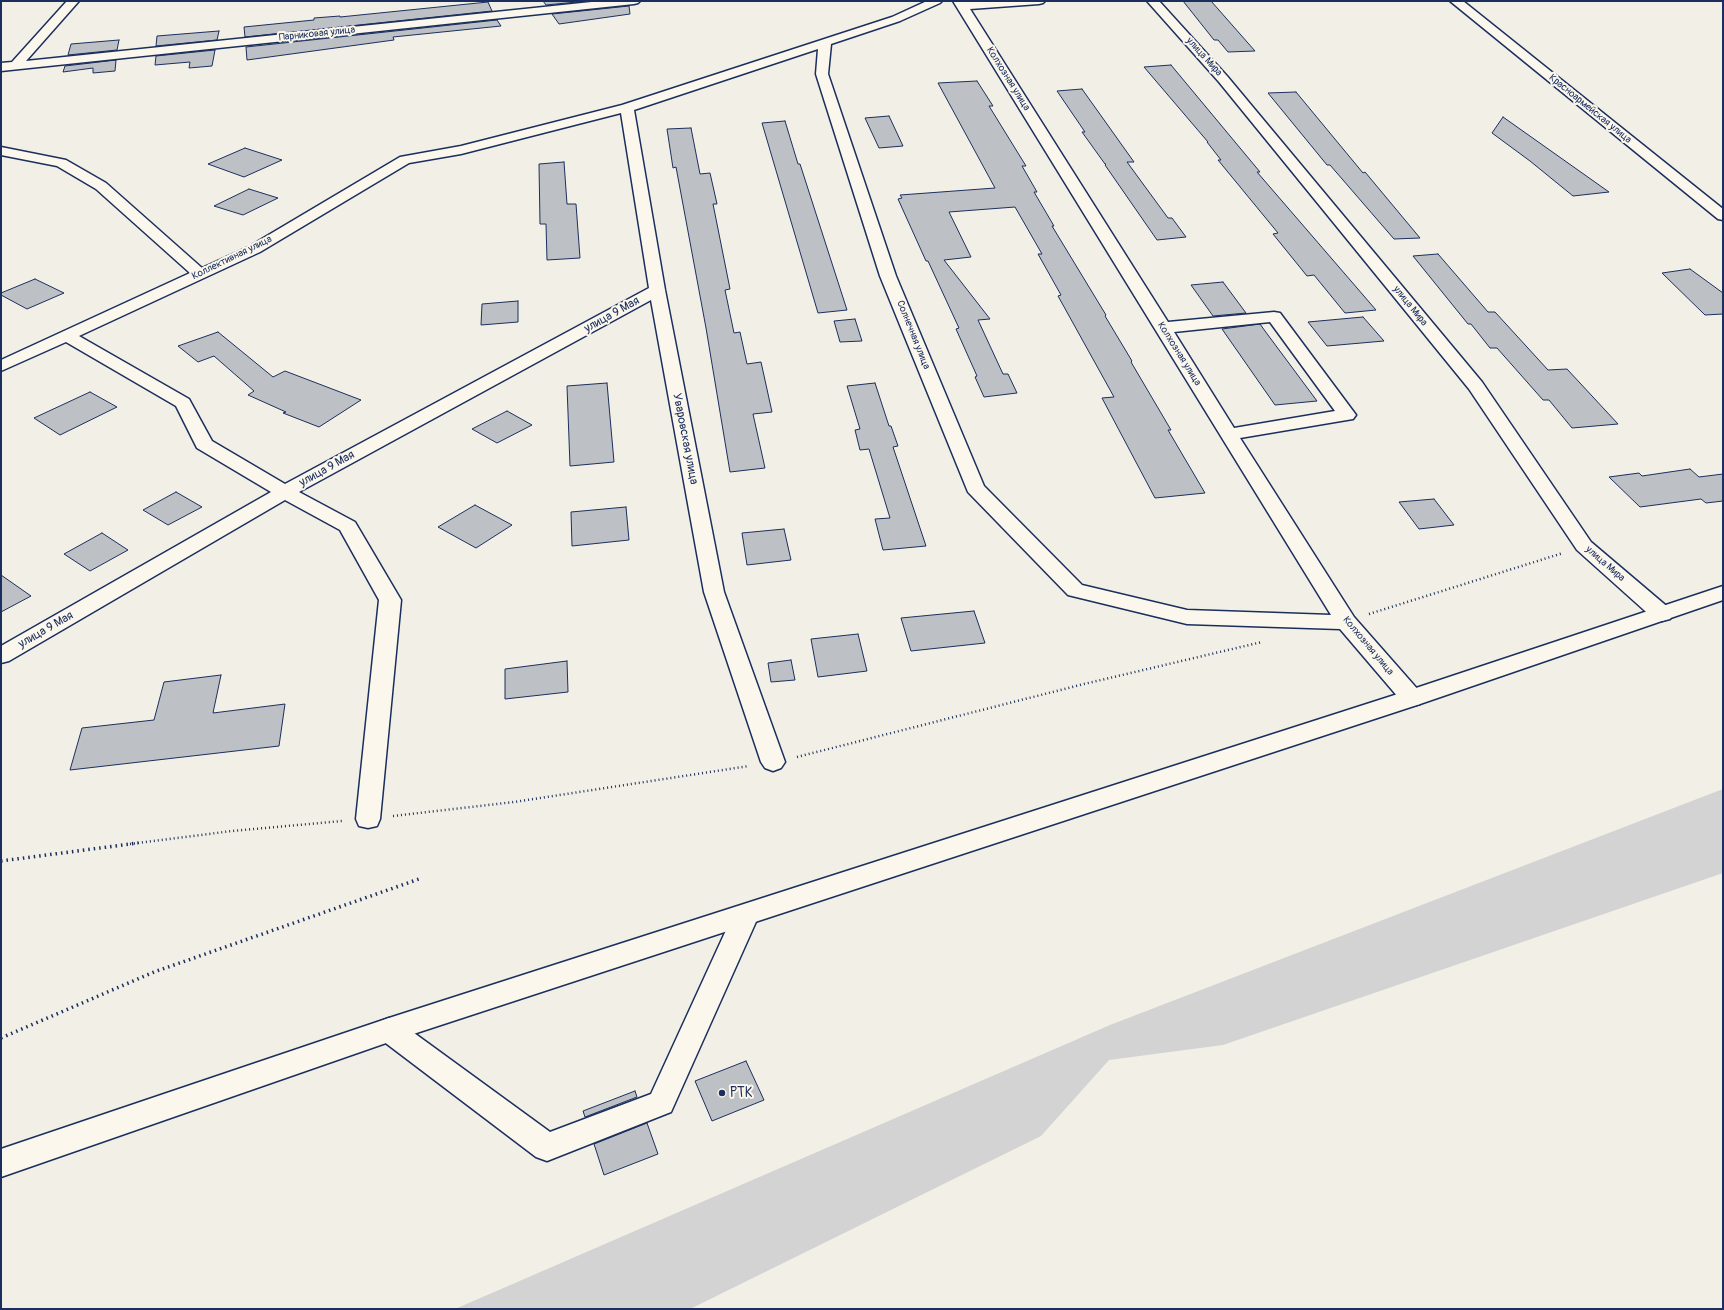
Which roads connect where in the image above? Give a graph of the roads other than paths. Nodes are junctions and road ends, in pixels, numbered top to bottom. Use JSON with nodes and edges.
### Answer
{"nodes":[{"id":1,"x":73,"y":1,"type":"edge"},
{"id":2,"x":634,"y":1,"type":"edge"},
{"id":3,"x":936,"y":1,"type":"edge"},
{"id":4,"x":1039,"y":1,"type":"edge"},
{"id":5,"x":1153,"y":1,"type":"edge"},
{"id":6,"x":1456,"y":1,"type":"edge"},
{"id":7,"x":960,"y":4,"type":"edge"},
{"id":8,"x":825,"y":43,"type":"junction"},
{"id":9,"x":15,"y":66,"type":"junction"},
{"id":10,"x":1,"y":67,"type":"edge"},
{"id":11,"x":627,"y":108,"type":"junction"},
{"id":12,"x":3,"y":153,"type":"edge"},
{"id":13,"x":1723,"y":216,"type":"edge"},
{"id":14,"x":200,"y":274,"type":"junction"},
{"id":15,"x":657,"y":290,"type":"junction"},
{"id":16,"x":1162,"y":328,"type":"junction"},
{"id":17,"x":67,"y":336,"type":"junction"},
{"id":18,"x":1,"y":366,"type":"edge"},
{"id":19,"x":1229,"y":434,"type":"junction"},
{"id":20,"x":285,"y":492,"type":"junction"},
{"id":21,"x":1723,"y":593,"type":"edge"},
{"id":22,"x":1662,"y":614,"type":"junction"},
{"id":23,"x":1346,"y":622,"type":"junction"},
{"id":24,"x":1,"y":656,"type":"edge"},
{"id":25,"x":1412,"y":698,"type":"junction"},
{"id":26,"x":773,"y":762,"type":"road end"},
{"id":27,"x":368,"y":819,"type":"road end"},
{"id":28,"x":746,"y":915,"type":"junction"},
{"id":29,"x":388,"y":1030,"type":"junction"},
{"id":30,"x":1,"y":1163,"type":"edge"}],
"edges":[{"from":1,"to":9,"type":"street"},
{"from":2,"to":9,"type":"street","name":"Парниковая улица"},
{"from":3,"to":8,"type":"street","name":"Коллективная улица"},
{"from":4,"to":7,"type":"street"},
{"from":5,"to":22,"type":"street","name":"улица Мира"},
{"from":6,"to":13,"type":"street","name":"Красноармейская улица"},
{"from":7,"to":16,"type":"street","name":"Колхозная улица"},
{"from":8,"to":11,"type":"street","name":"Коллективная улица"},
{"from":8,"to":23,"type":"street","name":"Солнечная улица"},
{"from":9,"to":10,"type":"street","name":"Парниковая улица"},
{"from":11,"to":14,"type":"street","name":"Коллективная улица"},
{"from":11,"to":15,"type":"street","name":"Уваровская улица"},
{"from":12,"to":14,"type":"street"},
{"from":14,"to":17,"type":"street","name":"Коллективная улица"},
{"from":15,"to":20,"type":"street","name":"улица 9 Мая"},
{"from":15,"to":26,"type":"street","name":"Уваровская улица"},
{"from":16,"to":19,"type":"street","name":"Колхозная улица"},
{"from":16,"to":19,"type":"street"},
{"from":17,"to":18,"type":"street","name":"Коллективная улица"},
{"from":17,"to":20,"type":"street"},
{"from":19,"to":23,"type":"street","name":"Колхозная улица"},
{"from":20,"to":24,"type":"street","name":"улица 9 Мая"},
{"from":20,"to":27,"type":"street"},
{"from":21,"to":22,"type":"street"},
{"from":22,"to":25,"type":"street"},
{"from":23,"to":25,"type":"street","name":"Колхозная улица"},
{"from":25,"to":28,"type":"street"},
{"from":28,"to":29,"type":"street"},
{"from":28,"to":29,"type":"street"},
{"from":29,"to":30,"type":"street"}]}
